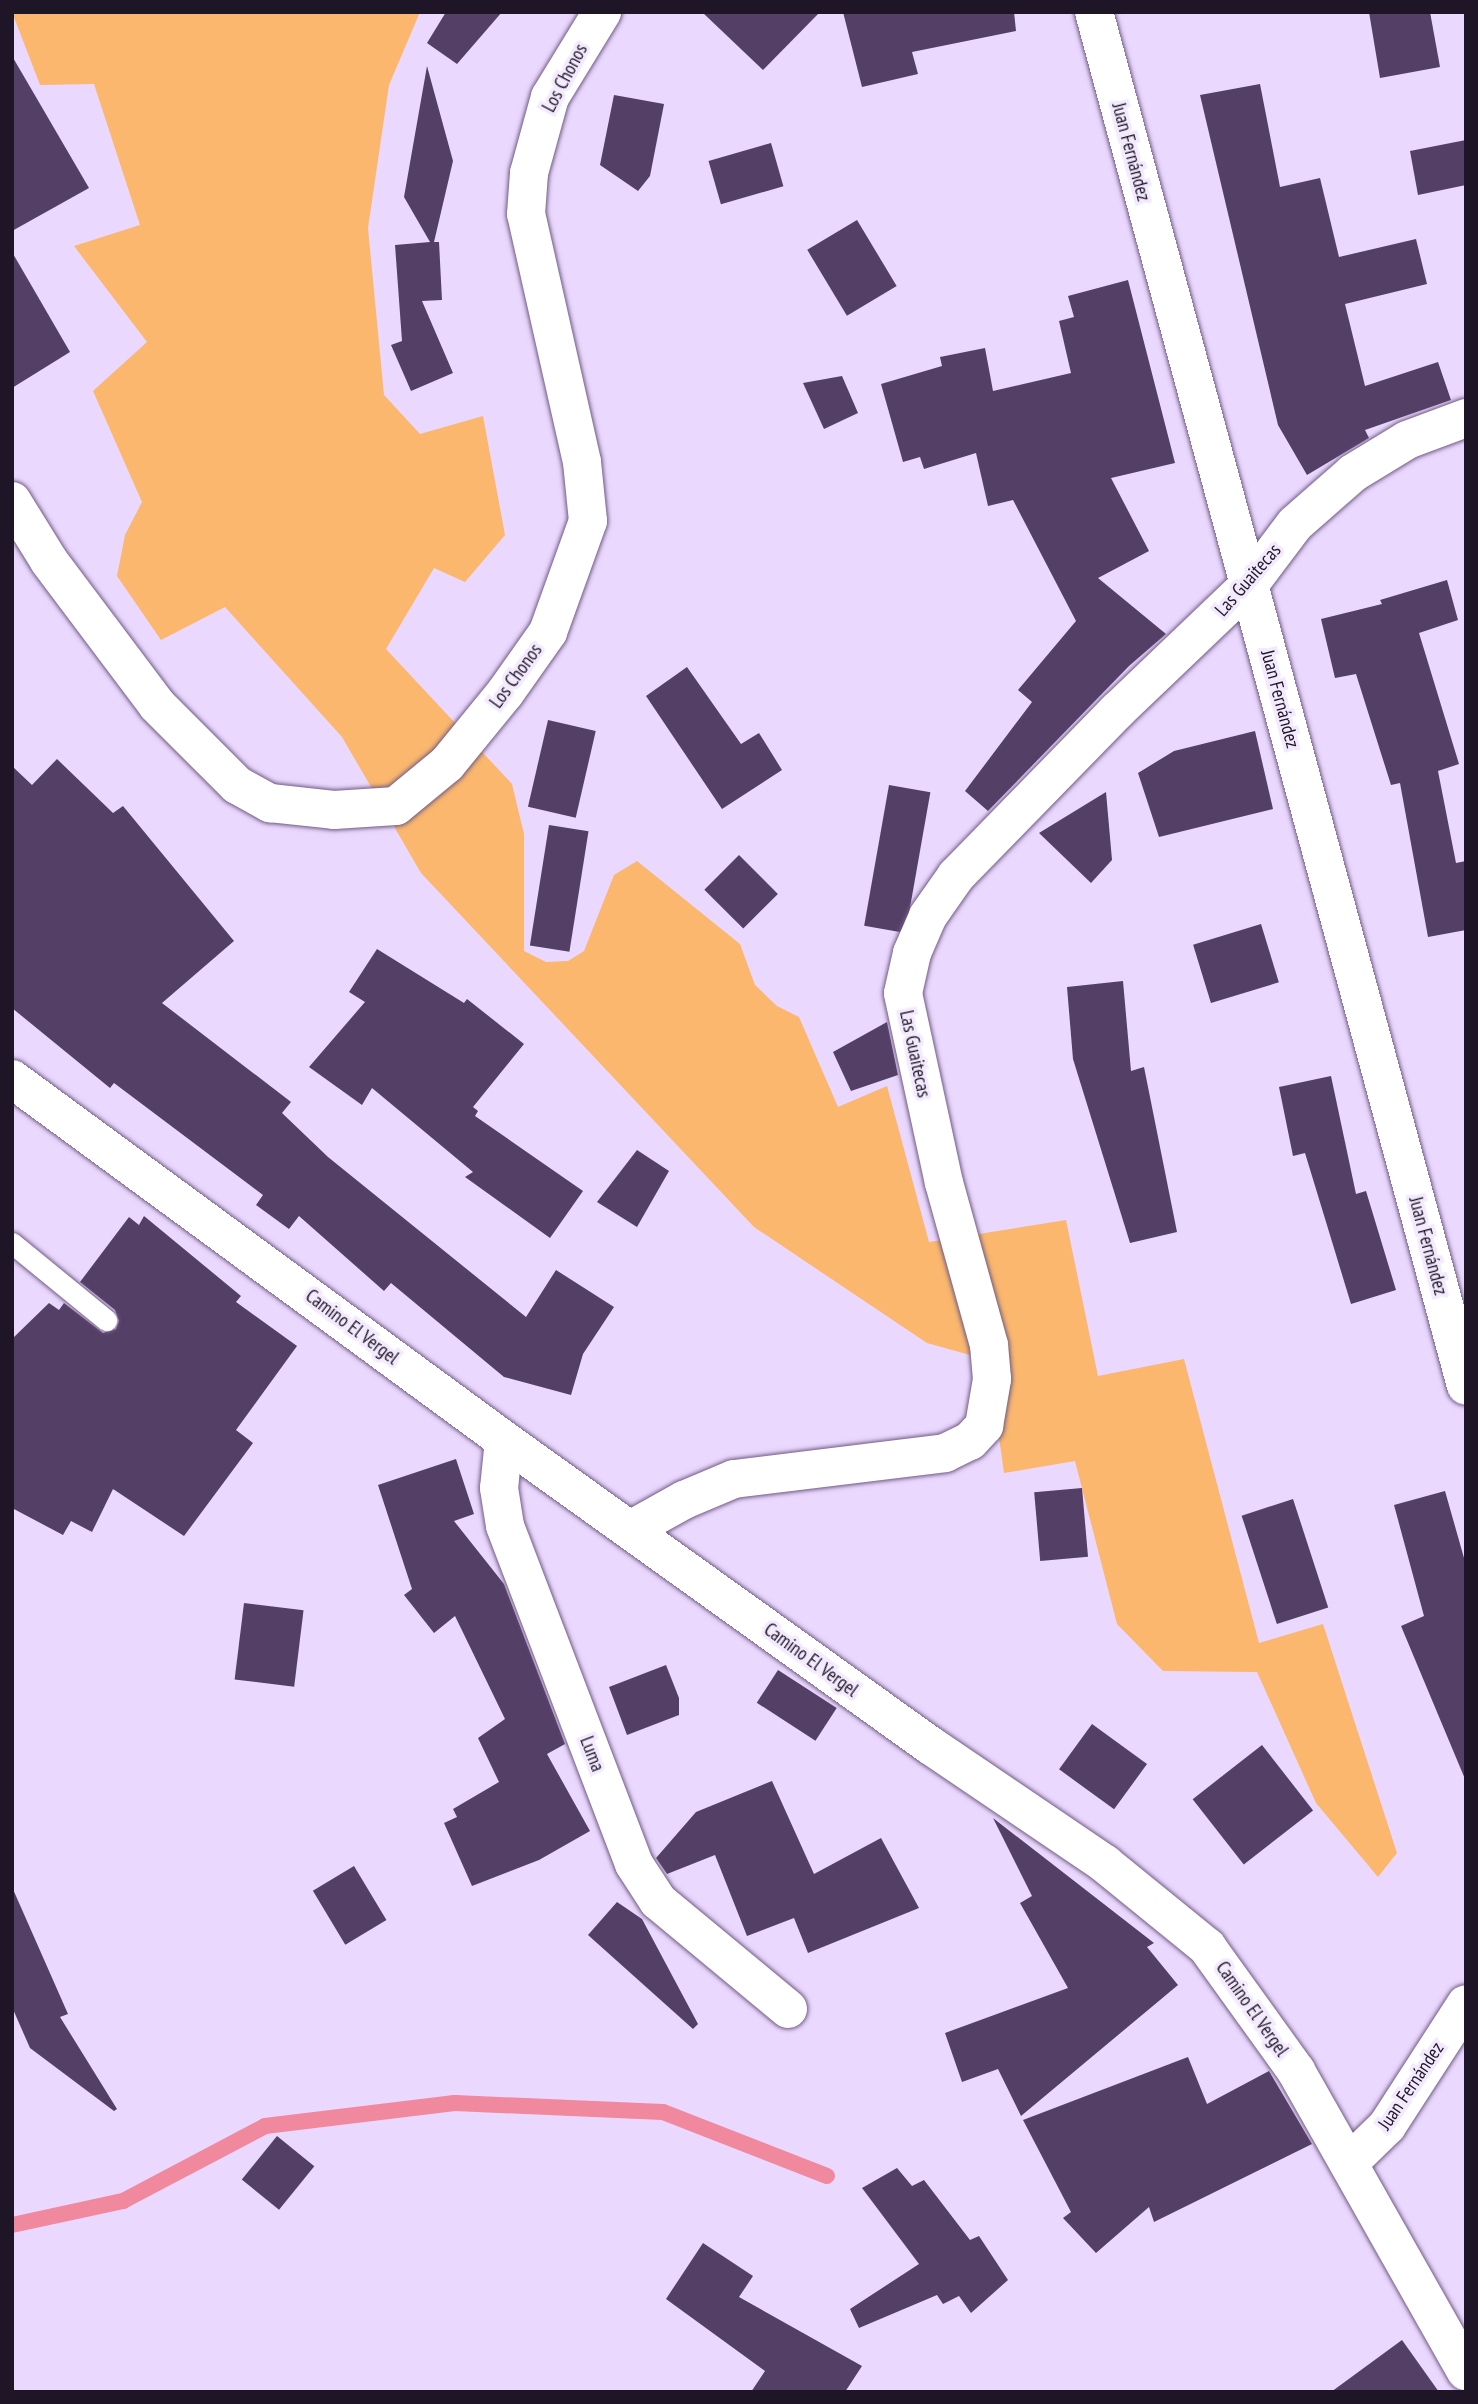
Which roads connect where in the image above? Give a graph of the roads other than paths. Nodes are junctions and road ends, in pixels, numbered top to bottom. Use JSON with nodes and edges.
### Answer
{"nodes":[{"id":1,"x":602,"y":12,"type":"edge"},
{"id":2,"x":1094,"y":12,"type":"edge"},
{"id":3,"x":1466,"y":418,"type":"edge"},
{"id":4,"x":12,"y":500,"type":"edge"},
{"id":5,"x":1249,"y":585,"type":"junction"},
{"id":6,"x":16,"y":1092,"type":"edge"},
{"id":7,"x":12,"y":1243,"type":"edge"},
{"id":8,"x":106,"y":1320,"type":"dead end"},
{"id":9,"x":1466,"y":1385,"type":"edge"},
{"id":10,"x":504,"y":1440,"type":"junction"},
{"id":11,"x":630,"y":1530,"type":"junction"},
{"id":12,"x":1466,"y":2004,"type":"edge"},
{"id":13,"x":788,"y":2008,"type":"dead end"},
{"id":14,"x":1350,"y":2162,"type":"junction"},
{"id":15,"x":1466,"y":2371,"type":"edge"}],
"edges":[{"from":1,"to":4,"type":"street","name":"Los Chonos"},
{"from":2,"to":5,"type":"street","name":"Juan Fernández"},
{"from":3,"to":5,"type":"street","name":"Las Guaitecas"},
{"from":5,"to":9,"type":"street","name":"Juan Fernández"},
{"from":5,"to":11,"type":"street","name":"Las Guaitecas"},
{"from":6,"to":10,"type":"street","name":"Camino El Vergel"},
{"from":7,"to":8,"type":"lane"},
{"from":10,"to":11,"type":"street","name":"Camino El Vergel"},
{"from":10,"to":13,"type":"street","name":"Luma"},
{"from":11,"to":14,"type":"street","name":"Camino El Vergel"},
{"from":12,"to":14,"type":"street","name":"Juan Fernández"},
{"from":14,"to":15,"type":"street","name":"Camino El Vergel"}]}
